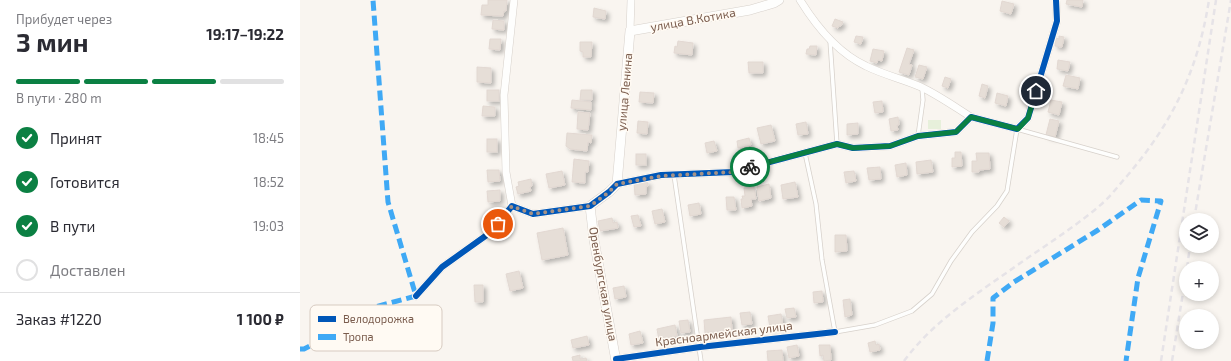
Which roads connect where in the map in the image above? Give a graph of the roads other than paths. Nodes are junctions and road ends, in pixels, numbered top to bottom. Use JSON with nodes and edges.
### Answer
{"nodes":[{"id":1,"x":514,"y":0,"type":"edge"},
{"id":2,"x":631,"y":0,"type":"edge"},
{"id":3,"x":779,"y":0,"type":"edge"},
{"id":4,"x":800,"y":0,"type":"edge"},
{"id":5,"x":1056,"y":0,"type":"edge"},
{"id":6,"x":630,"y":32,"type":"junction"},
{"id":7,"x":830,"y":39,"type":"junction"},
{"id":8,"x":922,"y":88,"type":"junction"},
{"id":9,"x":971,"y":117,"type":"junction"},
{"id":10,"x":1018,"y":129,"type":"junction"},
{"id":11,"x":918,"y":136,"type":"junction"},
{"id":12,"x":837,"y":144,"type":"junction"},
{"id":13,"x":805,"y":152,"type":"junction"},
{"id":14,"x":1117,"y":157,"type":"dead end"},
{"id":15,"x":674,"y":175,"type":"junction"},
{"id":16,"x":617,"y":184,"type":"junction"},
{"id":17,"x":512,"y":206,"type":"junction"},
{"id":18,"x":590,"y":206,"type":"junction"},
{"id":19,"x":416,"y":296,"type":"dead end"},
{"id":20,"x":835,"y":332,"type":"junction"},
{"id":21,"x":700,"y":347,"type":"junction"},
{"id":22,"x":616,"y":360,"type":"edge"},
{"id":23,"x":701,"y":361,"type":"edge"}],
"edges":[{"from":1,"to":17,"type":"street"},
{"from":2,"to":6,"type":"street","name":"улица Ленина"},
{"from":3,"to":6,"type":"street","name":"улица В.Котика"},
{"from":4,"to":7,"type":"street"},
{"from":5,"to":10,"type":"street"},
{"from":6,"to":16,"type":"street","name":"улица Ленина"},
{"from":7,"to":8,"type":"street"},
{"from":7,"to":12,"type":"lane"},
{"from":8,"to":9,"type":"street"},
{"from":8,"to":11,"type":"lane"},
{"from":9,"to":10,"type":"street"},
{"from":9,"to":11,"type":"street"},
{"from":10,"to":14,"type":"lane"},
{"from":10,"to":20,"type":"lane"},
{"from":11,"to":12,"type":"street"},
{"from":12,"to":13,"type":"street"},
{"from":13,"to":15,"type":"street"},
{"from":13,"to":20,"type":"lane"},
{"from":15,"to":16,"type":"street"},
{"from":15,"to":21,"type":"lane"},
{"from":16,"to":18,"type":"street"},
{"from":17,"to":18,"type":"street"},
{"from":17,"to":19,"type":"street"},
{"from":18,"to":22,"type":"street","name":"Оренбургская улица"},
{"from":20,"to":21,"type":"street","name":"Красноармейская улица"},
{"from":21,"to":22,"type":"street","name":"Красноармейская улица"},
{"from":21,"to":23,"type":"lane"}]}
